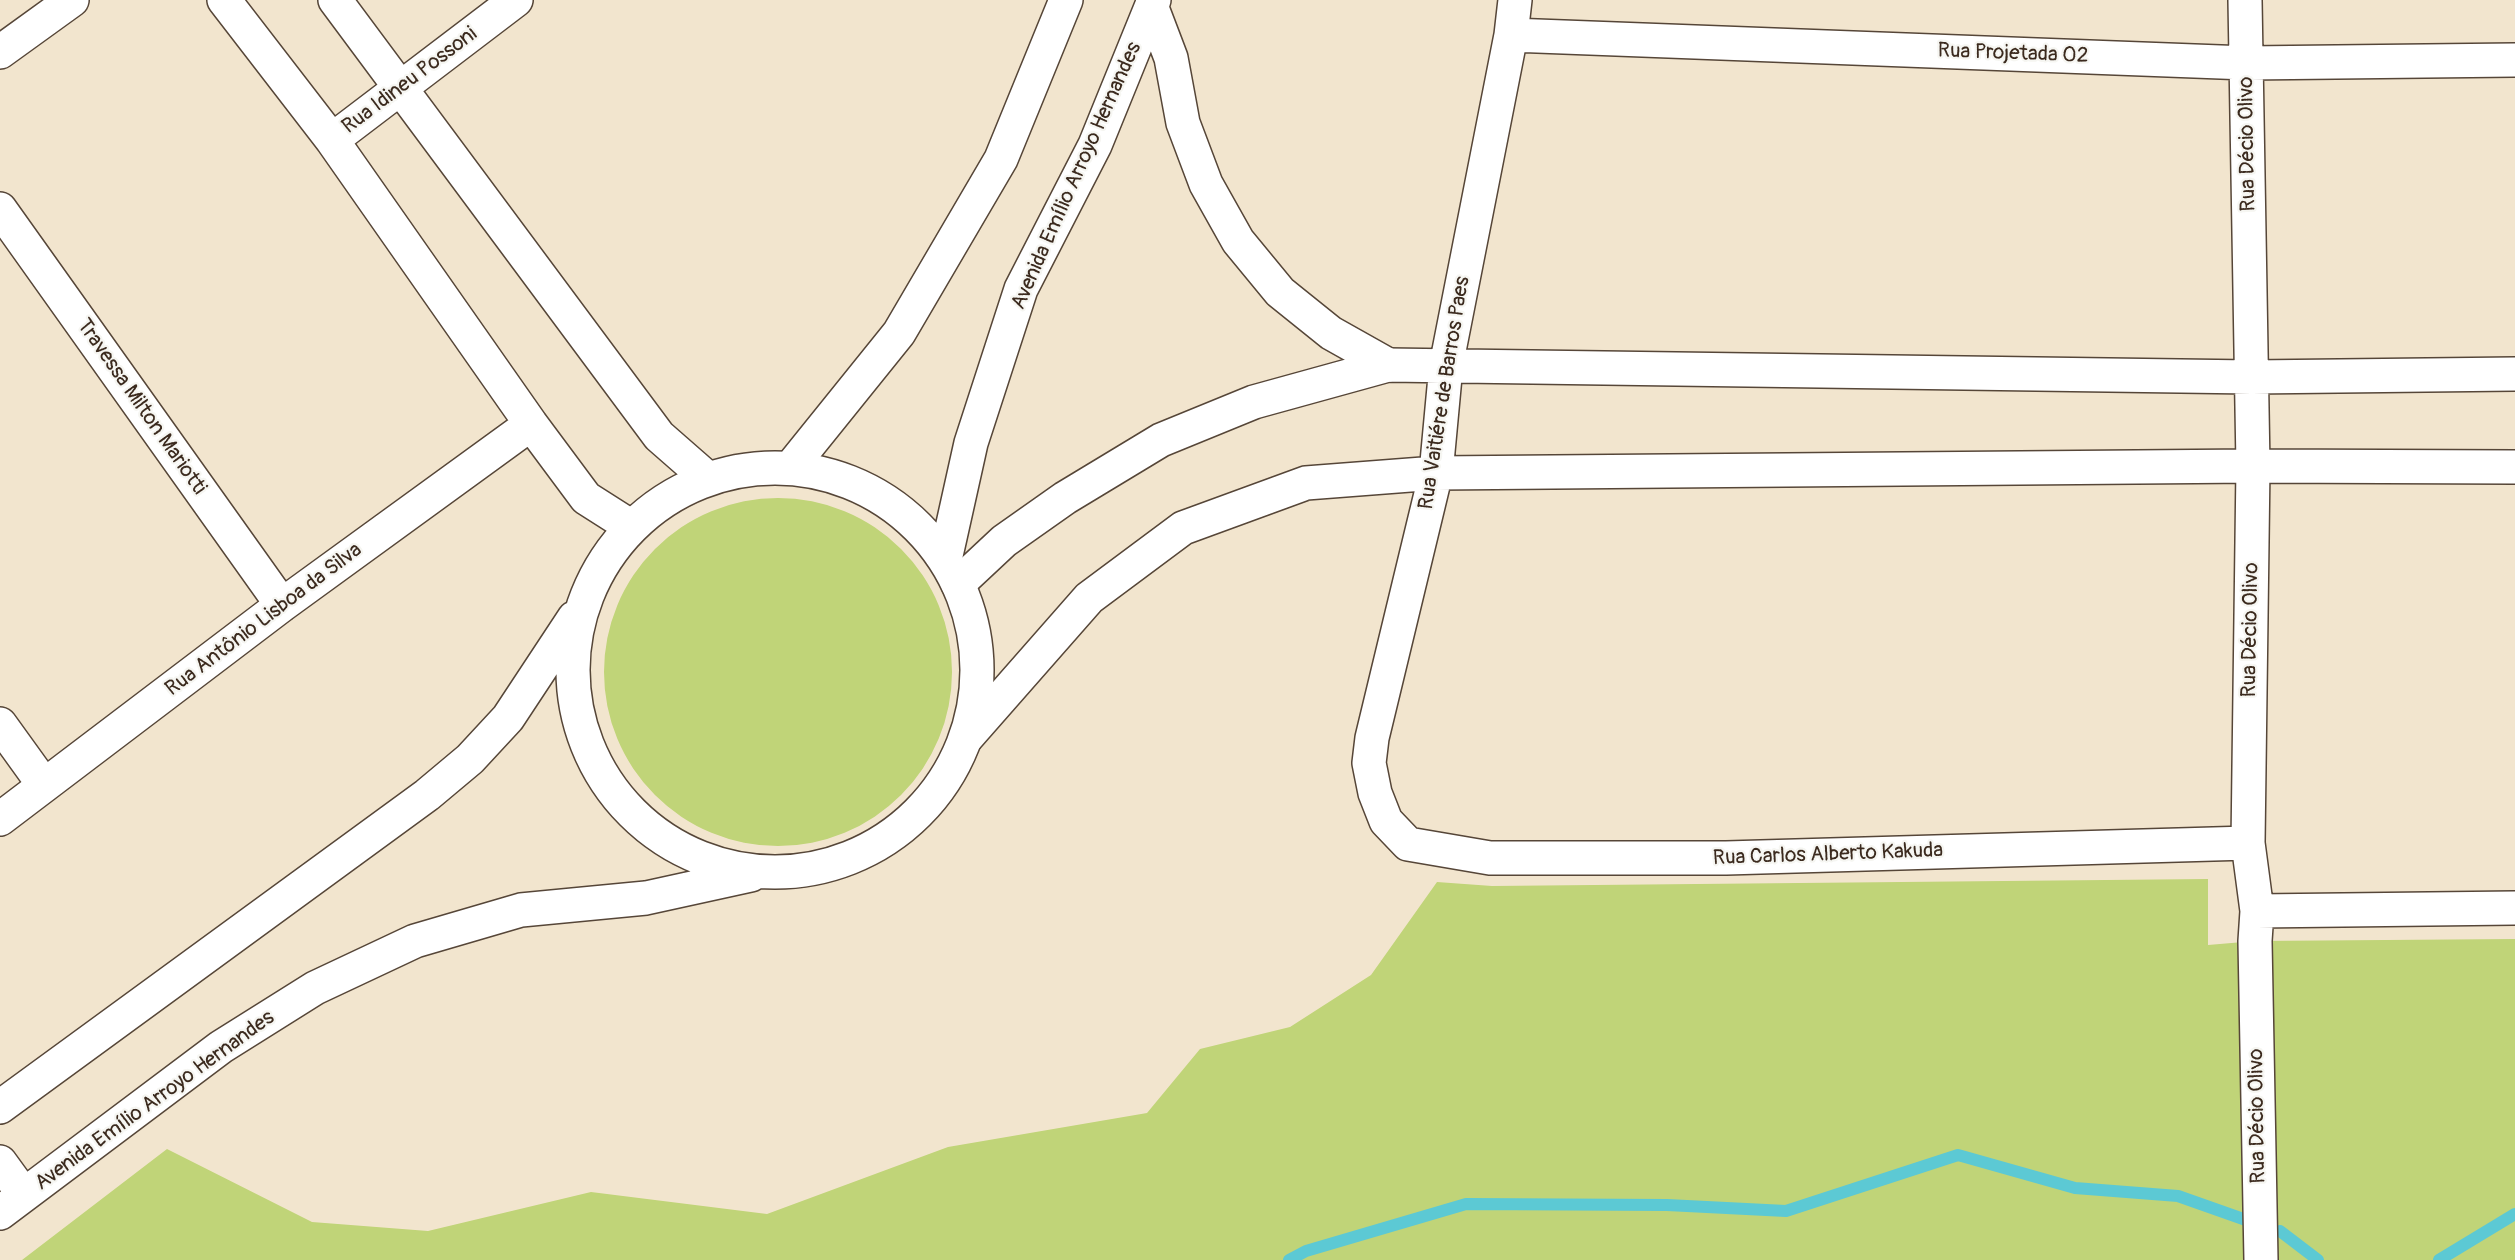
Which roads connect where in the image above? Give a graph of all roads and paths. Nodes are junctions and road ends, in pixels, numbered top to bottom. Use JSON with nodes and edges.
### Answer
{"nodes":[{"id":1,"x":72,"y":0,"type":"edge"},
{"id":2,"x":224,"y":0,"type":"edge"},
{"id":3,"x":334,"y":0,"type":"edge"},
{"id":4,"x":516,"y":0,"type":"edge"},
{"id":5,"x":1066,"y":0,"type":"edge"},
{"id":6,"x":1515,"y":0,"type":"edge"},
{"id":7,"x":2245,"y":0,"type":"edge"},
{"id":8,"x":1153,"y":4,"type":"edge"},
{"id":9,"x":1511,"y":35,"type":"junction"},
{"id":10,"x":0,"y":52,"type":"edge"},
{"id":11,"x":2515,"y":60,"type":"edge"},
{"id":12,"x":2247,"y":63,"type":"junction"},
{"id":13,"x":399,"y":88,"type":"junction"},
{"id":14,"x":332,"y":140,"type":"junction"},
{"id":15,"x":0,"y":209,"type":"edge"},
{"id":16,"x":1388,"y":365,"type":"junction"},
{"id":17,"x":1446,"y":366,"type":"junction"},
{"id":18,"x":2515,"y":374,"type":"edge"},
{"id":19,"x":2252,"y":377,"type":"junction"},
{"id":20,"x":531,"y":424,"type":"junction"},
{"id":21,"x":2253,"y":466,"type":"junction"},
{"id":22,"x":791,"y":467,"type":"junction"},
{"id":23,"x":2515,"y":468,"type":"edge"},
{"id":24,"x":1436,"y":473,"type":"junction"},
{"id":25,"x":707,"y":478,"type":"junction"},
{"id":26,"x":630,"y":526,"type":"junction"},
{"id":27,"x":952,"y":572,"type":"junction"},
{"id":28,"x":584,"y":601,"type":"junction"},
{"id":29,"x":282,"y":605,"type":"junction"},
{"id":30,"x":0,"y":724,"type":"edge"},
{"id":31,"x":966,"y":738,"type":"junction"},
{"id":32,"x":44,"y":785,"type":"junction"},
{"id":33,"x":0,"y":819,"type":"edge"},
{"id":34,"x":2248,"y":843,"type":"junction"},
{"id":35,"x":1408,"y":844,"type":"joint"},
{"id":36,"x":760,"y":873,"type":"junction"},
{"id":37,"x":2515,"y":908,"type":"edge"},
{"id":38,"x":2257,"y":912,"type":"junction"},
{"id":39,"x":0,"y":1107,"type":"edge"},
{"id":40,"x":0,"y":1162,"type":"edge"},
{"id":41,"x":12,"y":1204,"type":"edge"},
{"id":42,"x":2261,"y":1260,"type":"edge"}],
"edges":[{"from":1,"to":10,"type":"street"},
{"from":2,"to":14,"type":"street"},
{"from":3,"to":13,"type":"street"},
{"from":4,"to":13,"type":"street","name":"Rua Idineu Possoni"},
{"from":5,"to":22,"type":"street"},
{"from":6,"to":9,"type":"street","name":"Rua Vaitiére de Barros Paes"},
{"from":7,"to":12,"type":"street","name":"Rua Décio Olivo"},
{"from":8,"to":16,"type":"street"},
{"from":8,"to":27,"type":"street","name":"Avenida Emílio Arroyo Hernandes"},
{"from":9,"to":12,"type":"street","name":"Rua Projetada 02"},
{"from":9,"to":17,"type":"street","name":"Rua Vaitiére de Barros Paes"},
{"from":11,"to":12,"type":"street","name":"Rua Projetada 02"},
{"from":12,"to":19,"type":"street","name":"Rua Décio Olivo"},
{"from":13,"to":14,"type":"street","name":"Rua Idineu Possoni"},
{"from":13,"to":25,"type":"street"},
{"from":14,"to":20,"type":"street"},
{"from":15,"to":29,"type":"street","name":"Travessa Milton Mariotti"},
{"from":16,"to":17,"type":"street"},
{"from":16,"to":27,"type":"street"},
{"from":17,"to":19,"type":"street"},
{"from":17,"to":24,"type":"street","name":"Rua Vaitiére de Barros Paes"},
{"from":18,"to":19,"type":"street"},
{"from":19,"to":21,"type":"street","name":"Rua Décio Olivo"},
{"from":20,"to":26,"type":"street"},
{"from":20,"to":29,"type":"street","name":"Rua Antônio Lisboa da Silva"},
{"from":21,"to":23,"type":"street"},
{"from":21,"to":24,"type":"street"},
{"from":21,"to":34,"type":"street","name":"Rua Décio Olivo"},
{"from":22,"to":25,"type":"street"},
{"from":22,"to":27,"type":"street"},
{"from":24,"to":31,"type":"street"},
{"from":24,"to":35,"type":"street","name":"Rua Vaitiére de Barros Paes"},
{"from":25,"to":26,"type":"street"},
{"from":26,"to":28,"type":"street"},
{"from":27,"to":31,"type":"street"},
{"from":28,"to":36,"type":"street"},
{"from":28,"to":39,"type":"street"},
{"from":29,"to":32,"type":"street","name":"Rua Antônio Lisboa da Silva"},
{"from":30,"to":32,"type":"street"},
{"from":31,"to":36,"type":"street"},
{"from":32,"to":33,"type":"street","name":"Rua Antônio Lisboa da Silva"},
{"from":34,"to":35,"type":"street","name":"Rua Carlos Alberto Kakuda"},
{"from":34,"to":38,"type":"street","name":"Rua Décio Olivo"},
{"from":36,"to":41,"type":"street","name":"Avenida Emílio Arroyo Hernandes"},
{"from":37,"to":38,"type":"street"},
{"from":38,"to":42,"type":"street","name":"Rua Décio Olivo"},
{"from":40,"to":41,"type":"street"}]}
